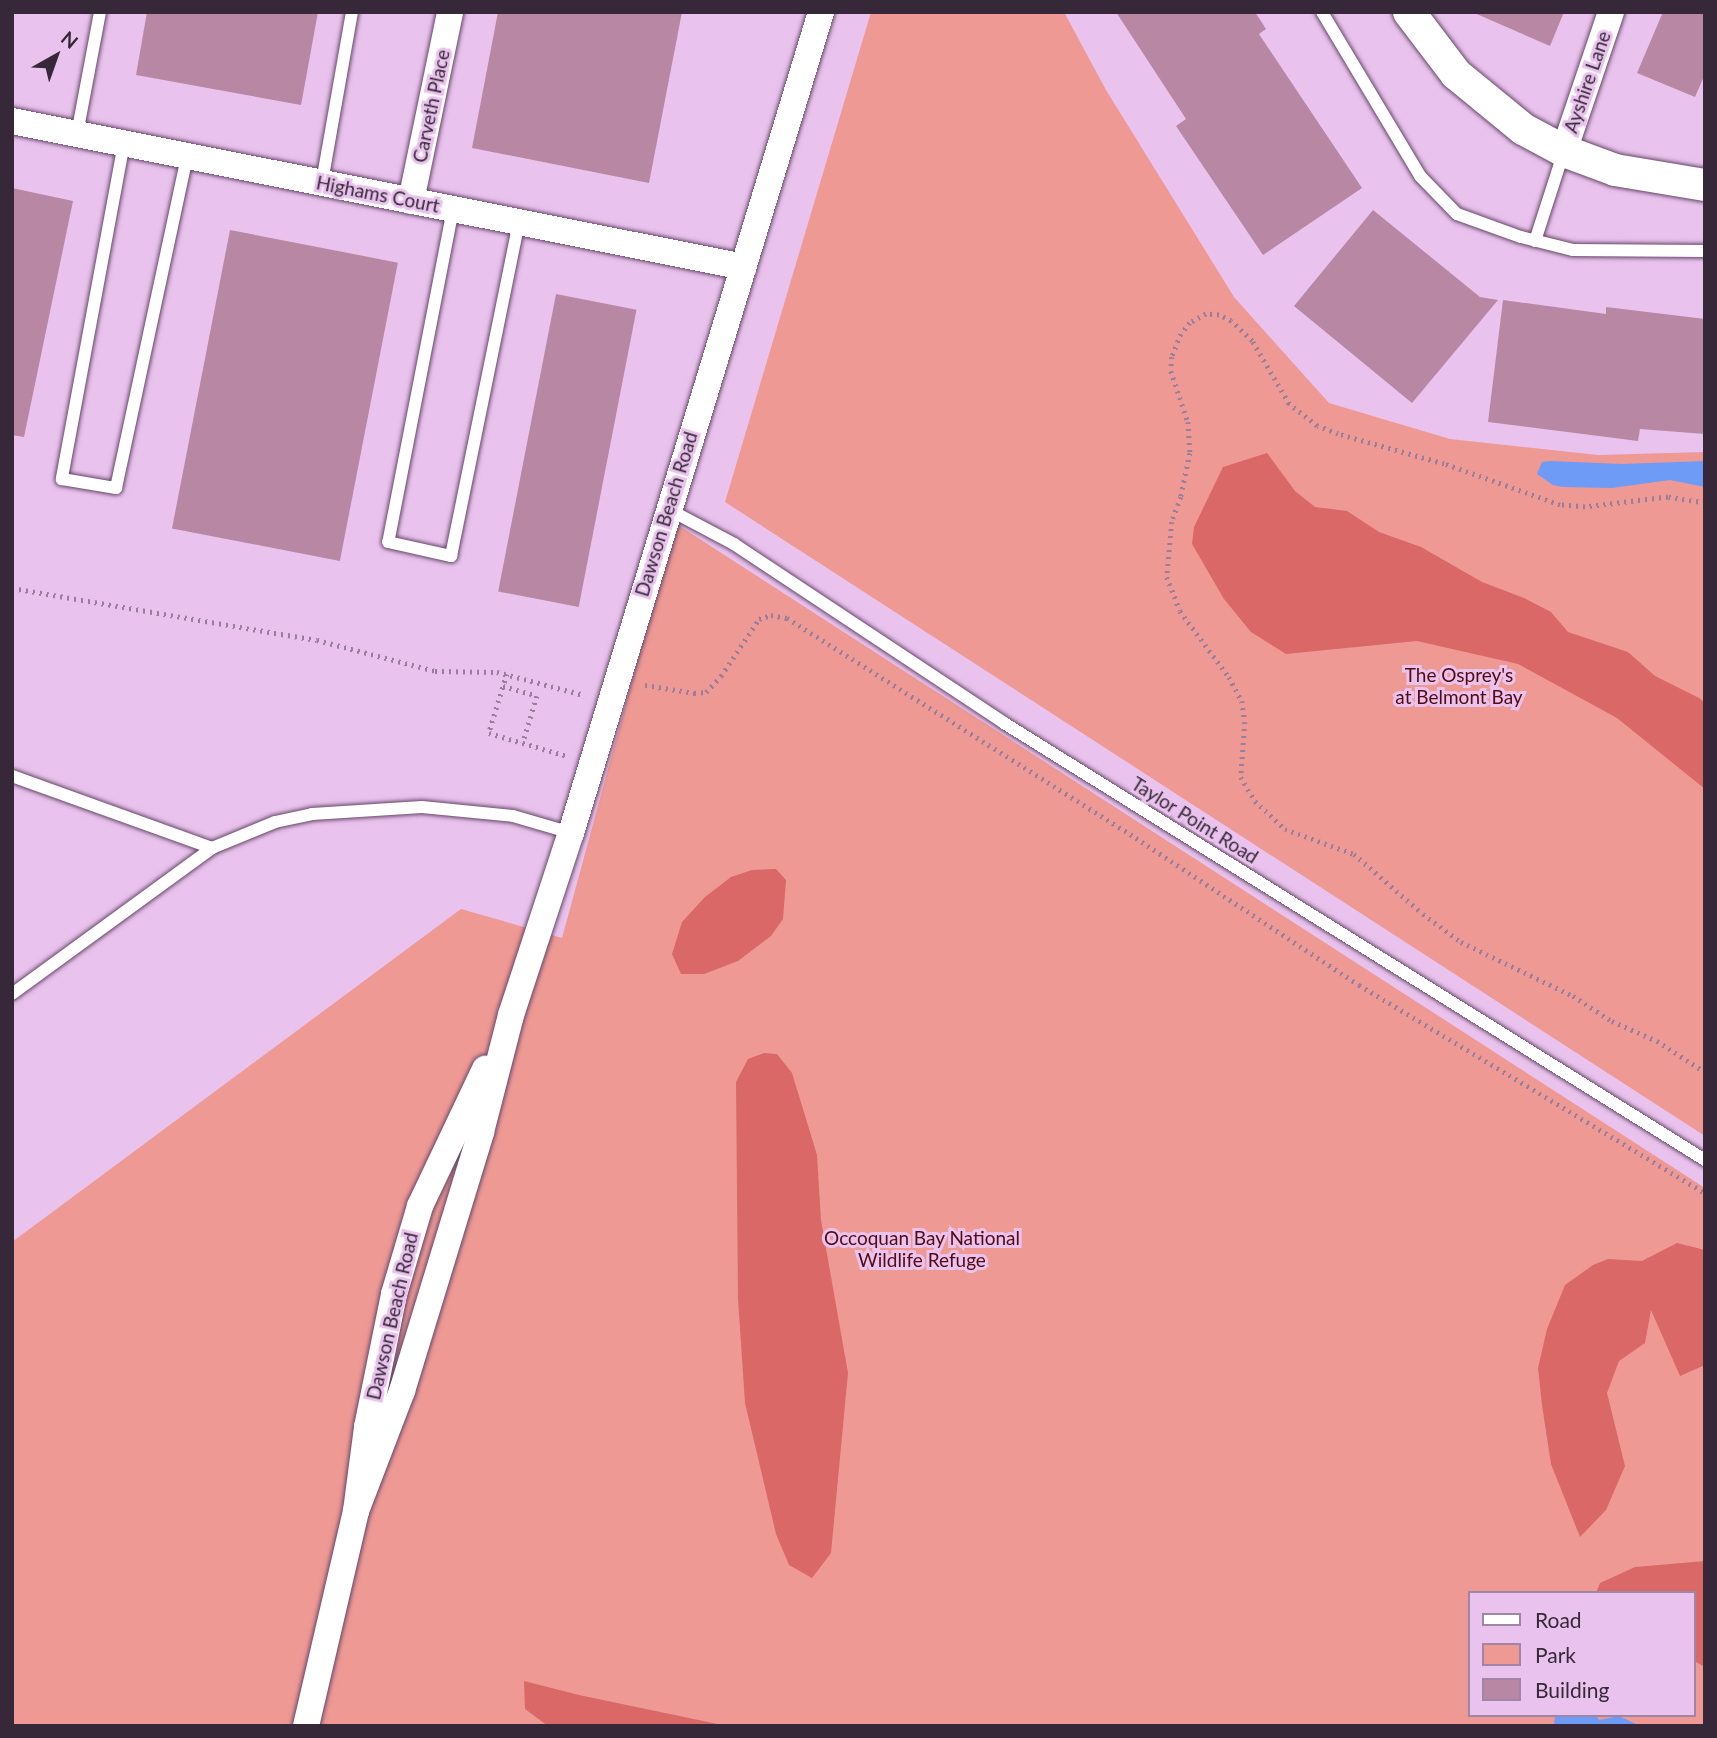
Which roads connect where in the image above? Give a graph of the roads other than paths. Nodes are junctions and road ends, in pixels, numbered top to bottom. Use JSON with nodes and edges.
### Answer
{"nodes":[{"id":1,"x":100,"y":12,"type":"edge"},
{"id":2,"x":352,"y":12,"type":"edge"},
{"id":3,"x":450,"y":12,"type":"edge"},
{"id":4,"x":821,"y":12,"type":"edge"},
{"id":5,"x":1322,"y":12,"type":"edge"},
{"id":6,"x":1409,"y":12,"type":"edge"},
{"id":7,"x":1611,"y":12,"type":"edge"},
{"id":8,"x":12,"y":121,"type":"edge"},
{"id":9,"x":77,"y":134,"type":"junction"},
{"id":10,"x":124,"y":143,"type":"junction"},
{"id":11,"x":1564,"y":151,"type":"junction"},
{"id":12,"x":187,"y":156,"type":"junction"},
{"id":13,"x":321,"y":182,"type":"junction"},
{"id":14,"x":1705,"y":185,"type":"edge"},
{"id":15,"x":411,"y":201,"type":"junction"},
{"id":16,"x":453,"y":209,"type":"junction"},
{"id":17,"x":519,"y":222,"type":"junction"},
{"id":18,"x":1535,"y":241,"type":"junction"},
{"id":19,"x":1705,"y":251,"type":"edge"},
{"id":20,"x":744,"y":267,"type":"junction"},
{"id":21,"x":667,"y":508,"type":"junction"},
{"id":22,"x":12,"y":776,"type":"edge"},
{"id":23,"x":571,"y":833,"type":"junction"},
{"id":24,"x":212,"y":848,"type":"junction"},
{"id":25,"x":12,"y":994,"type":"edge"},
{"id":26,"x":511,"y":1015,"type":"junction"},
{"id":27,"x":1705,"y":1160,"type":"edge"},
{"id":28,"x":356,"y":1511,"type":"junction"},
{"id":29,"x":306,"y":1726,"type":"edge"}],
"edges":[{"from":1,"to":9,"type":"lane"},
{"from":2,"to":13,"type":"lane"},
{"from":3,"to":15,"type":"street","name":"Carveth Place"},
{"from":4,"to":20,"type":"street","name":"Dawson Beach Road"},
{"from":5,"to":18,"type":"lane"},
{"from":6,"to":11,"type":"street"},
{"from":7,"to":11,"type":"street","name":"Ayshire Lane"},
{"from":8,"to":9,"type":"street","name":"Highams Court"},
{"from":9,"to":10,"type":"street","name":"Highams Court"},
{"from":10,"to":12,"type":"street","name":"Highams Court"},
{"from":10,"to":12,"type":"lane"},
{"from":11,"to":14,"type":"street"},
{"from":11,"to":18,"type":"lane"},
{"from":12,"to":13,"type":"street","name":"Highams Court"},
{"from":13,"to":15,"type":"street","name":"Highams Court"},
{"from":15,"to":16,"type":"street","name":"Highams Court"},
{"from":16,"to":17,"type":"street","name":"Highams Court"},
{"from":16,"to":17,"type":"lane"},
{"from":17,"to":20,"type":"street","name":"Highams Court"},
{"from":18,"to":19,"type":"lane"},
{"from":20,"to":21,"type":"street","name":"Dawson Beach Road"},
{"from":21,"to":23,"type":"street","name":"Dawson Beach Road"},
{"from":21,"to":27,"type":"lane","name":"Taylor Point Road"},
{"from":22,"to":24,"type":"lane"},
{"from":23,"to":24,"type":"lane"},
{"from":23,"to":26,"type":"street","name":"Dawson Beach Road"},
{"from":24,"to":25,"type":"lane"},
{"from":26,"to":28,"type":"street","name":"Dawson Beach Road"},
{"from":26,"to":28,"type":"street","name":"Dawson Beach Road"},
{"from":28,"to":29,"type":"street","name":"Dawson Beach Road"}]}
